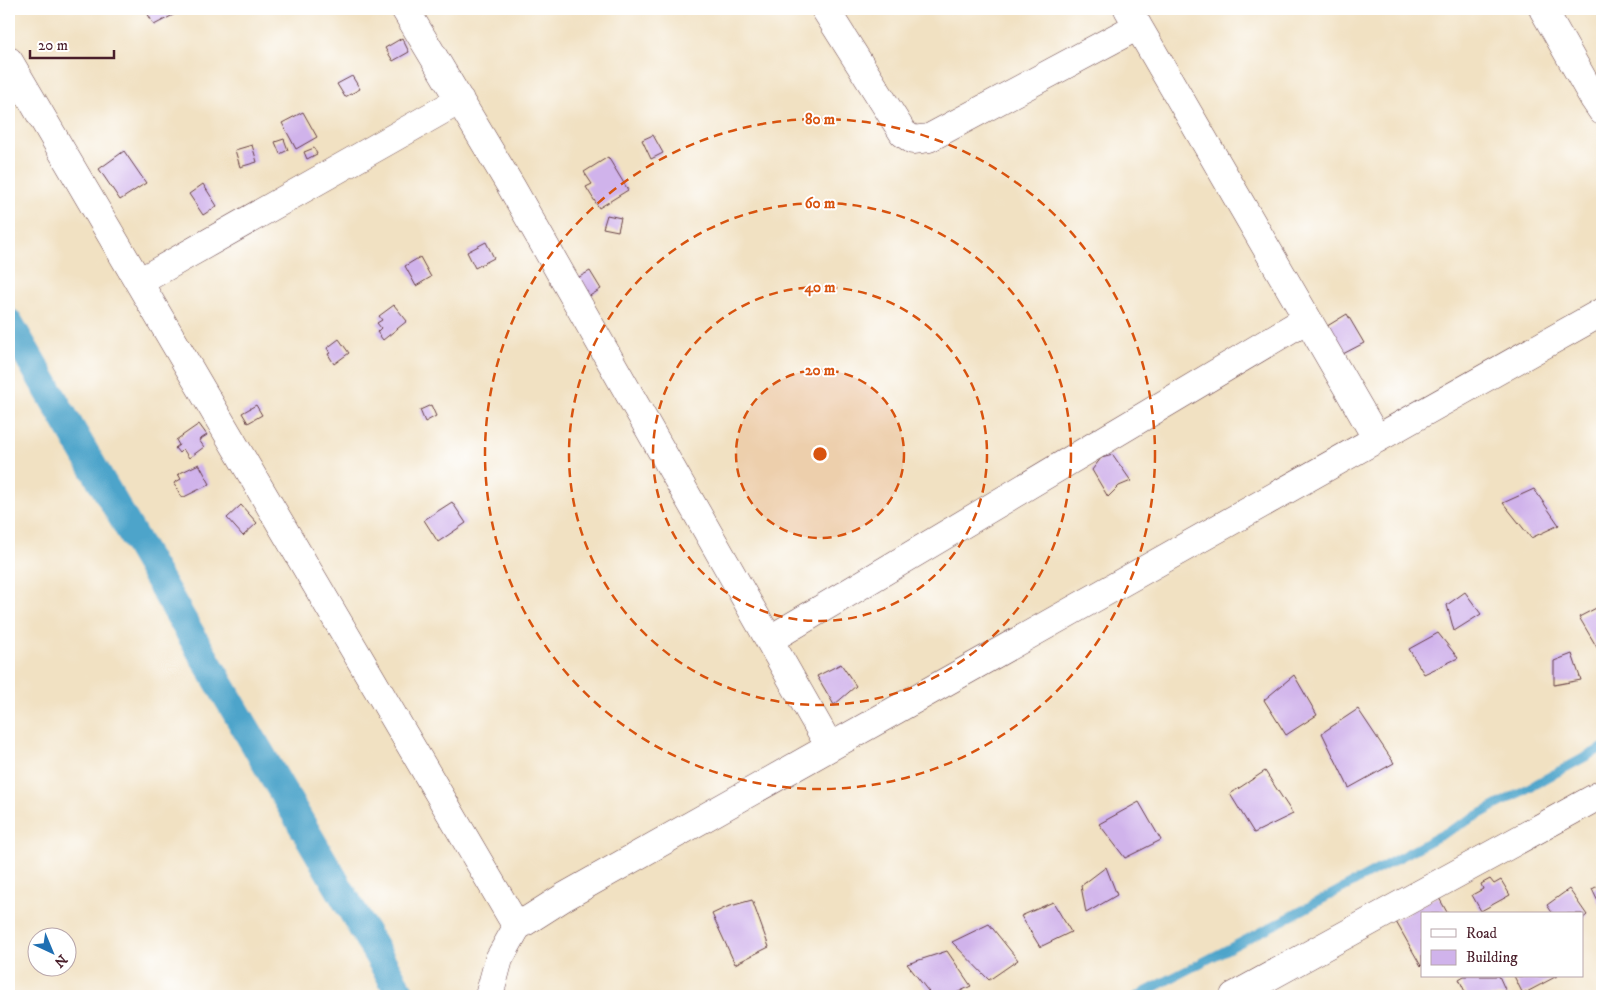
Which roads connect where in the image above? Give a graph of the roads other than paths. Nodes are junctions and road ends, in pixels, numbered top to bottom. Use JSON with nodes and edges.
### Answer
{"nodes":[{"id":1,"x":405,"y":9,"type":"edge"},
{"id":2,"x":824,"y":9,"type":"edge"},
{"id":3,"x":1543,"y":9,"type":"edge"},
{"id":4,"x":1133,"y":17,"type":"edge"},
{"id":5,"x":9,"y":61,"type":"edge"},
{"id":6,"x":460,"y":100,"type":"junction"},
{"id":7,"x":1602,"y":111,"type":"edge"},
{"id":8,"x":139,"y":282,"type":"junction"},
{"id":9,"x":1602,"y":312,"type":"edge"},
{"id":10,"x":1307,"y":319,"type":"junction"},
{"id":11,"x":1377,"y":439,"type":"junction"},
{"id":12,"x":769,"y":640,"type":"junction"},
{"id":13,"x":830,"y":747,"type":"junction"},
{"id":14,"x":1602,"y":794,"type":"edge"},
{"id":15,"x":517,"y":927,"type":"junction"},
{"id":16,"x":489,"y":996,"type":"edge"},
{"id":17,"x":1234,"y":996,"type":"edge"}],
"edges":[{"from":1,"to":6,"type":"street"},
{"from":2,"to":4,"type":"street"},
{"from":3,"to":7,"type":"street"},
{"from":4,"to":10,"type":"street"},
{"from":5,"to":8,"type":"street"},
{"from":6,"to":8,"type":"street"},
{"from":6,"to":12,"type":"street"},
{"from":8,"to":15,"type":"street"},
{"from":9,"to":11,"type":"street"},
{"from":10,"to":11,"type":"street"},
{"from":10,"to":12,"type":"street"},
{"from":11,"to":13,"type":"street"},
{"from":12,"to":13,"type":"street"},
{"from":13,"to":15,"type":"street"},
{"from":14,"to":17,"type":"street"},
{"from":15,"to":16,"type":"street"}]}
